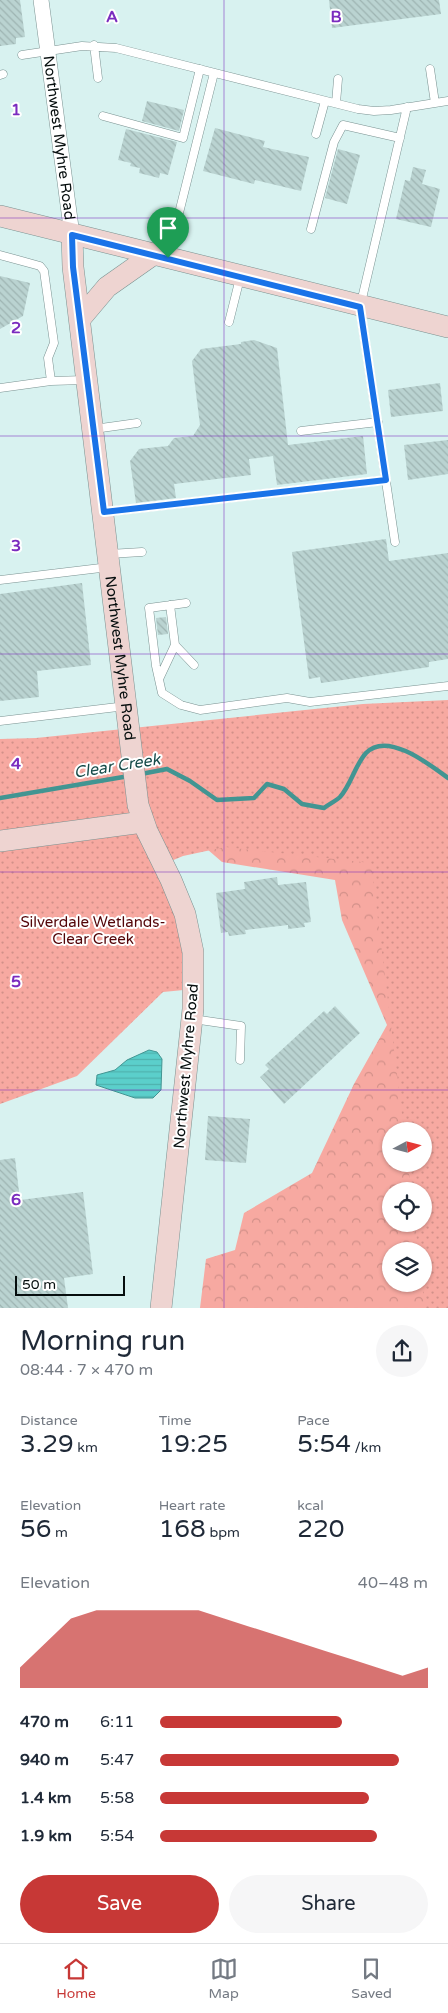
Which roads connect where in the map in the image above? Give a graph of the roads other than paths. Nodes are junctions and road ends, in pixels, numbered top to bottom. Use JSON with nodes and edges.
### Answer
{"nodes":[{"id":1,"x":41,"y":0,"type":"edge"},
{"id":2,"x":94,"y":45,"type":"junction"},
{"id":3,"x":48,"y":51,"type":"junction"},
{"id":4,"x":22,"y":55,"type":"dead end"},
{"id":5,"x":200,"y":69,"type":"junction"},
{"id":6,"x":430,"y":69,"type":"dead end"},
{"id":7,"x":214,"y":73,"type":"junction"},
{"id":8,"x":98,"y":78,"type":"dead end"},
{"id":9,"x":338,"y":79,"type":"dead end"},
{"id":10,"x":325,"y":101,"type":"junction"},
{"id":11,"x":448,"y":101,"type":"edge"},
{"id":12,"x":336,"y":103,"type":"junction"},
{"id":13,"x":435,"y":103,"type":"junction"},
{"id":14,"x":407,"y":108,"type":"junction"},
{"id":15,"x":103,"y":116,"type":"dead end"},
{"id":16,"x":316,"y":134,"type":"dead end"},
{"id":17,"x":400,"y":138,"type":"junction"},
{"id":18,"x":0,"y":216,"type":"edge"},
{"id":19,"x":311,"y":229,"type":"dead end"},
{"id":20,"x":72,"y":235,"type":"junction"},
{"id":21,"x":0,"y":255,"type":"edge"},
{"id":22,"x":161,"y":256,"type":"junction"},
{"id":23,"x":241,"y":276,"type":"junction"},
{"id":24,"x":360,"y":307,"type":"junction"},
{"id":25,"x":448,"y":311,"type":"edge"},
{"id":26,"x":395,"y":314,"type":"junction"},
{"id":27,"x":80,"y":319,"type":"junction"},
{"id":28,"x":229,"y":322,"type":"dead end"},
{"id":29,"x":448,"y":327,"type":"edge"},
{"id":30,"x":88,"y":380,"type":"junction"},
{"id":31,"x":51,"y":381,"type":"junction"},
{"id":32,"x":0,"y":388,"type":"edge"},
{"id":33,"x":378,"y":422,"type":"junction"},
{"id":34,"x":137,"y":423,"type":"dead end"},
{"id":35,"x":94,"y":429,"type":"junction"},
{"id":36,"x":301,"y":431,"type":"dead end"},
{"id":37,"x":386,"y":480,"type":"junction"},
{"id":38,"x":104,"y":512,"type":"junction"},
{"id":39,"x":395,"y":542,"type":"dead end"},
{"id":40,"x":142,"y":552,"type":"dead end"},
{"id":41,"x":110,"y":560,"type":"junction"},
{"id":42,"x":0,"y":580,"type":"edge"},
{"id":43,"x":186,"y":603,"type":"dead end"},
{"id":44,"x":170,"y":605,"type":"junction"},
{"id":45,"x":175,"y":646,"type":"junction"},
{"id":46,"x":194,"y":665,"type":"dead end"},
{"id":47,"x":159,"y":680,"type":"junction"},
{"id":48,"x":448,"y":686,"type":"edge"},
{"id":49,"x":128,"y":706,"type":"junction"},
{"id":50,"x":0,"y":721,"type":"edge"},
{"id":51,"x":143,"y":822,"type":"junction"},
{"id":52,"x":0,"y":841,"type":"edge"},
{"id":53,"x":192,"y":1018,"type":"junction"},
{"id":54,"x":240,"y":1060,"type":"dead end"},
{"id":55,"x":161,"y":1308,"type":"edge"}],
"edges":[{"from":1,"to":3,"type":"street","name":"Northwest Myhre Road"},
{"from":2,"to":3,"type":"lane"},
{"from":2,"to":5,"type":"lane"},
{"from":2,"to":8,"type":"lane"},
{"from":3,"to":4,"type":"lane"},
{"from":3,"to":20,"type":"street","name":"Northwest Myhre Road"},
{"from":5,"to":7,"type":"lane"},
{"from":5,"to":15,"type":"lane"},
{"from":6,"to":13,"type":"lane"},
{"from":7,"to":10,"type":"lane"},
{"from":7,"to":22,"type":"lane"},
{"from":9,"to":12,"type":"lane"},
{"from":10,"to":12,"type":"lane"},
{"from":10,"to":16,"type":"lane"},
{"from":11,"to":13,"type":"lane"},
{"from":12,"to":14,"type":"lane"},
{"from":13,"to":14,"type":"lane"},
{"from":14,"to":17,"type":"lane"},
{"from":17,"to":19,"type":"lane"},
{"from":17,"to":24,"type":"lane"},
{"from":18,"to":20,"type":"street"},
{"from":20,"to":22,"type":"street"},
{"from":20,"to":27,"type":"street","name":"Northwest Myhre Road"},
{"from":21,"to":31,"type":"lane"},
{"from":22,"to":23,"type":"street"},
{"from":22,"to":27,"type":"street"},
{"from":23,"to":24,"type":"street"},
{"from":23,"to":28,"type":"lane"},
{"from":24,"to":26,"type":"street"},
{"from":24,"to":33,"type":"lane"},
{"from":25,"to":26,"type":"street"},
{"from":26,"to":29,"type":"street"},
{"from":27,"to":30,"type":"street","name":"Northwest Myhre Road"},
{"from":30,"to":31,"type":"lane"},
{"from":30,"to":35,"type":"street","name":"Northwest Myhre Road"},
{"from":31,"to":32,"type":"lane"},
{"from":33,"to":36,"type":"lane"},
{"from":33,"to":37,"type":"lane"},
{"from":34,"to":35,"type":"lane"},
{"from":35,"to":38,"type":"street","name":"Northwest Myhre Road"},
{"from":37,"to":38,"type":"lane"},
{"from":37,"to":39,"type":"lane"},
{"from":38,"to":41,"type":"street","name":"Northwest Myhre Road"},
{"from":40,"to":41,"type":"lane"},
{"from":41,"to":42,"type":"lane"},
{"from":41,"to":49,"type":"street","name":"Northwest Myhre Road"},
{"from":43,"to":44,"type":"lane"},
{"from":44,"to":45,"type":"lane"},
{"from":44,"to":47,"type":"lane"},
{"from":45,"to":46,"type":"lane"},
{"from":45,"to":47,"type":"lane"},
{"from":47,"to":48,"type":"lane"},
{"from":49,"to":50,"type":"lane"},
{"from":49,"to":51,"type":"street","name":"Northwest Myhre Road"},
{"from":51,"to":52,"type":"street"},
{"from":51,"to":53,"type":"street","name":"Northwest Myhre Road"},
{"from":53,"to":54,"type":"lane"},
{"from":53,"to":55,"type":"street","name":"Northwest Myhre Road"}]}
